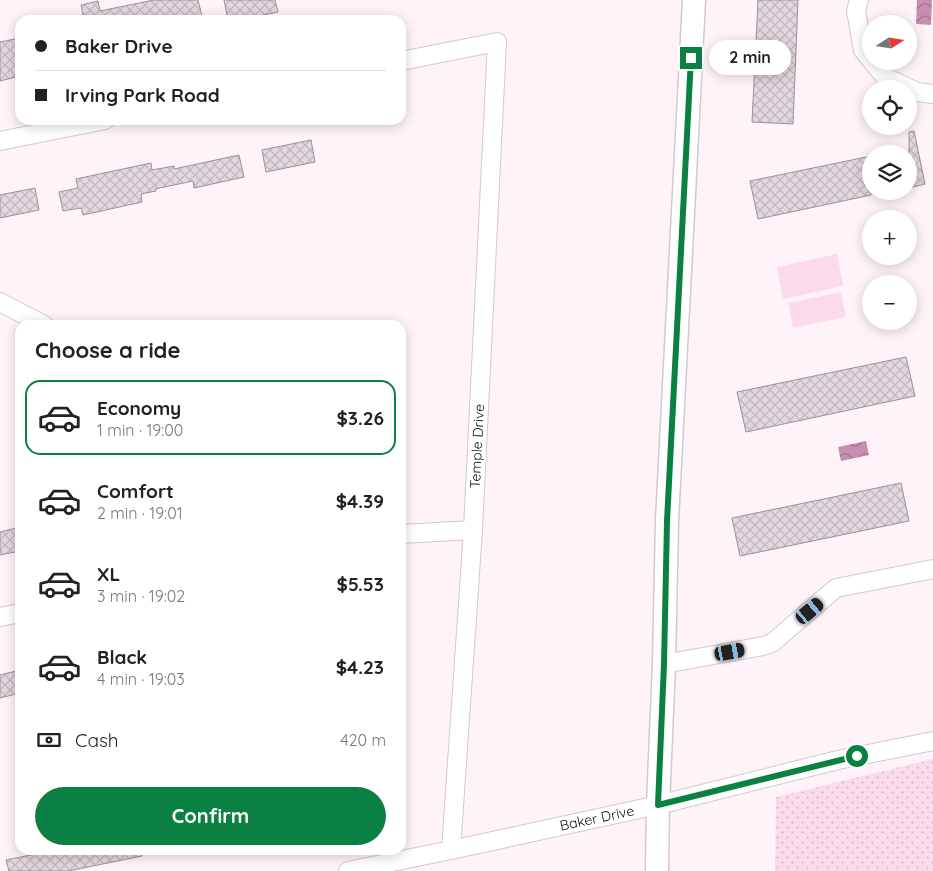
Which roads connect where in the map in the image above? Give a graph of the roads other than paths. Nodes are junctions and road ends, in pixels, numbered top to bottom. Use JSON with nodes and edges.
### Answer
{"nodes":[{"id":1,"x":694,"y":0,"type":"edge"},
{"id":2,"x":859,"y":0,"type":"edge"},
{"id":3,"x":862,"y":45,"type":"edge"},
{"id":4,"x":406,"y":60,"type":"edge"},
{"id":5,"x":879,"y":70,"type":"edge"},
{"id":6,"x":933,"y":94,"type":"edge"},
{"id":7,"x":80,"y":125,"type":"edge"},
{"id":8,"x":0,"y":141,"type":"edge"},
{"id":9,"x":0,"y":302,"type":"edge"},
{"id":10,"x":34,"y":320,"type":"edge"},
{"id":11,"x":473,"y":530,"type":"junction"},
{"id":12,"x":406,"y":534,"type":"edge"},
{"id":13,"x":933,"y":569,"type":"edge"},
{"id":14,"x":15,"y":614,"type":"edge"},
{"id":15,"x":0,"y":617,"type":"edge"},
{"id":16,"x":664,"y":664,"type":"junction"},
{"id":17,"x":933,"y":741,"type":"edge"},
{"id":18,"x":658,"y":805,"type":"junction"},
{"id":19,"x":451,"y":850,"type":"junction"},
{"id":20,"x":348,"y":871,"type":"edge"},
{"id":21,"x":657,"y":871,"type":"edge"}],
"edges":[{"from":1,"to":16,"type":"main road"},
{"from":2,"to":3,"type":"street"},
{"from":4,"to":11,"type":"street","name":"Temple Drive"},
{"from":5,"to":6,"type":"street"},
{"from":7,"to":8,"type":"street"},
{"from":9,"to":10,"type":"street"},
{"from":11,"to":12,"type":"street"},
{"from":11,"to":19,"type":"street","name":"Temple Drive"},
{"from":13,"to":16,"type":"street"},
{"from":14,"to":15,"type":"street"},
{"from":16,"to":18,"type":"main road"},
{"from":17,"to":18,"type":"street","name":"Baker Drive"},
{"from":18,"to":19,"type":"street","name":"Baker Drive"},
{"from":18,"to":21,"type":"main road"},
{"from":19,"to":20,"type":"street","name":"Baker Drive"}]}
